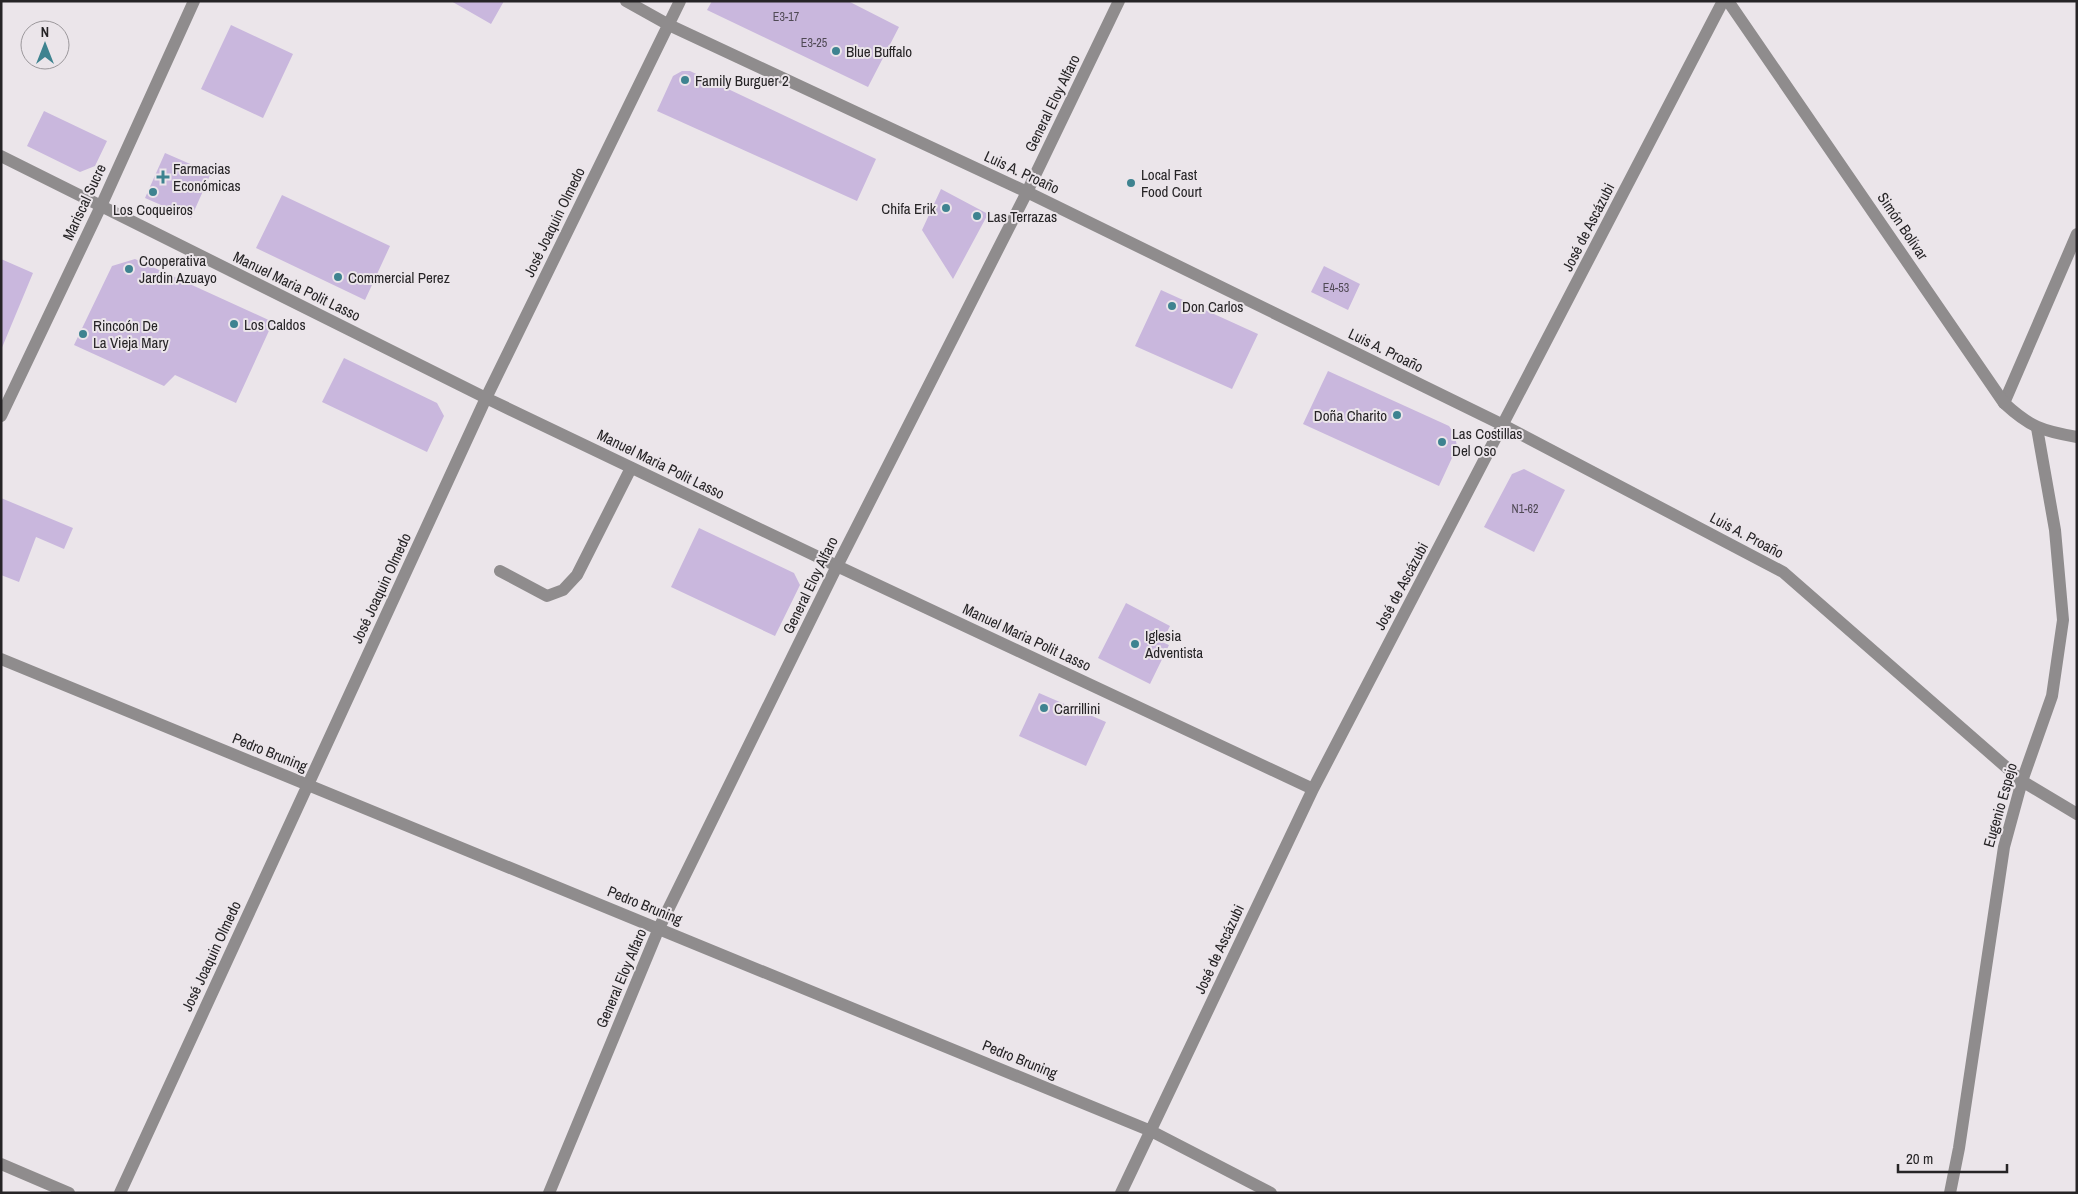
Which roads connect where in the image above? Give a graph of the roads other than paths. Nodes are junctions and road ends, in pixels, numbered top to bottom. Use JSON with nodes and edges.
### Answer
{"nodes":[{"id":1,"x":194,"y":1,"type":"edge"},
{"id":2,"x":626,"y":1,"type":"edge"},
{"id":3,"x":680,"y":1,"type":"edge"},
{"id":4,"x":1119,"y":1,"type":"edge"},
{"id":5,"x":1723,"y":1,"type":"edge"},
{"id":6,"x":1728,"y":1,"type":"edge"},
{"id":7,"x":669,"y":25,"type":"junction"},
{"id":8,"x":1,"y":156,"type":"edge"},
{"id":9,"x":1027,"y":192,"type":"junction"},
{"id":10,"x":101,"y":206,"type":"junction"},
{"id":11,"x":2077,"y":234,"type":"edge"},
{"id":12,"x":486,"y":398,"type":"junction"},
{"id":13,"x":2004,"y":403,"type":"junction"},
{"id":14,"x":1,"y":416,"type":"edge"},
{"id":15,"x":1503,"y":426,"type":"junction"},
{"id":16,"x":2036,"y":428,"type":"junction"},
{"id":17,"x":2077,"y":437,"type":"edge"},
{"id":18,"x":631,"y":468,"type":"junction"},
{"id":19,"x":837,"y":566,"type":"junction"},
{"id":20,"x":500,"y":572,"type":"dead end"},
{"id":21,"x":1,"y":659,"type":"edge"},
{"id":22,"x":2022,"y":781,"type":"junction"},
{"id":23,"x":308,"y":785,"type":"junction"},
{"id":24,"x":1312,"y":789,"type":"junction"},
{"id":25,"x":2077,"y":814,"type":"edge"},
{"id":26,"x":659,"y":928,"type":"junction"},
{"id":27,"x":1151,"y":1131,"type":"junction"},
{"id":28,"x":1,"y":1164,"type":"edge"},
{"id":29,"x":69,"y":1193,"type":"edge"},
{"id":30,"x":120,"y":1193,"type":"edge"},
{"id":31,"x":549,"y":1193,"type":"edge"},
{"id":32,"x":1121,"y":1193,"type":"edge"},
{"id":33,"x":1271,"y":1193,"type":"edge"},
{"id":34,"x":1950,"y":1193,"type":"edge"}],
"edges":[{"from":1,"to":10,"type":"street","name":"Mariscal Sucre"},
{"from":2,"to":7,"type":"street","name":"Luis A. Proaño"},
{"from":3,"to":7,"type":"street","name":"José Joaquin Olmedo"},
{"from":4,"to":9,"type":"street","name":"General Eloy Alfaro"},
{"from":5,"to":15,"type":"street","name":"José de Ascázubi"},
{"from":6,"to":13,"type":"street","name":"Simón Bolívar"},
{"from":7,"to":9,"type":"street","name":"Luis A. Proaño"},
{"from":7,"to":12,"type":"street","name":"José Joaquin Olmedo"},
{"from":8,"to":10,"type":"street","name":"Manuel Maria Polit Lasso"},
{"from":9,"to":15,"type":"street","name":"Luis A. Proaño"},
{"from":9,"to":19,"type":"street","name":"General Eloy Alfaro"},
{"from":10,"to":12,"type":"street","name":"Manuel Maria Polit Lasso"},
{"from":10,"to":14,"type":"street","name":"Mariscal Sucre"},
{"from":11,"to":13,"type":"street"},
{"from":12,"to":18,"type":"street","name":"Manuel Maria Polit Lasso"},
{"from":12,"to":23,"type":"street","name":"José Joaquin Olmedo"},
{"from":13,"to":16,"type":"street","name":"Simón Bolívar"},
{"from":15,"to":22,"type":"street","name":"Luis A. Proaño"},
{"from":15,"to":24,"type":"street","name":"José de Ascázubi"},
{"from":16,"to":17,"type":"street","name":"Simón Bolívar"},
{"from":16,"to":22,"type":"street","name":"Eugenio Espejo"},
{"from":18,"to":19,"type":"street","name":"Manuel Maria Polit Lasso"},
{"from":18,"to":20,"type":"street"},
{"from":19,"to":24,"type":"street","name":"Manuel Maria Polit Lasso"},
{"from":19,"to":26,"type":"street","name":"General Eloy Alfaro"},
{"from":21,"to":23,"type":"street","name":"Pedro Bruning"},
{"from":22,"to":25,"type":"street","name":"Luis A. Proaño"},
{"from":22,"to":34,"type":"street","name":"Eugenio Espejo"},
{"from":23,"to":26,"type":"street","name":"Pedro Bruning"},
{"from":23,"to":30,"type":"street","name":"José Joaquin Olmedo"},
{"from":24,"to":27,"type":"street","name":"José de Ascázubi"},
{"from":26,"to":27,"type":"street","name":"Pedro Bruning"},
{"from":26,"to":31,"type":"street","name":"General Eloy Alfaro"},
{"from":27,"to":32,"type":"street","name":"José de Ascázubi"},
{"from":27,"to":33,"type":"street","name":"Pedro Bruning"},
{"from":28,"to":29,"type":"street"}]}
